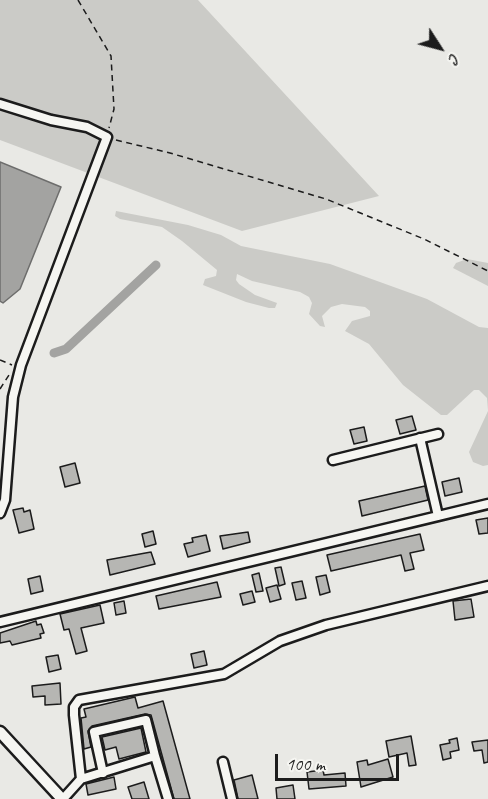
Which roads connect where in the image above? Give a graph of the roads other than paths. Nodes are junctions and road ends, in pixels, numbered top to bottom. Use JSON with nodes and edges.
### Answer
{"nodes":[{"id":1,"x":0,"y":104,"type":"edge"},
{"id":2,"x":438,"y":434,"type":"dead end"},
{"id":3,"x":420,"y":438,"type":"junction"},
{"id":4,"x":333,"y":460,"type":"dead end"},
{"id":5,"x":488,"y":504,"type":"edge"},
{"id":6,"x":0,"y":513,"type":"edge"},
{"id":7,"x":438,"y":516,"type":"junction"},
{"id":8,"x":488,"y":586,"type":"edge"},
{"id":9,"x":0,"y":622,"type":"edge"},
{"id":10,"x":0,"y":732,"type":"edge"},
{"id":11,"x":155,"y":756,"type":"junction"},
{"id":12,"x":223,"y":762,"type":"dead end"},
{"id":13,"x":103,"y":772,"type":"junction"},
{"id":14,"x":81,"y":779,"type":"junction"},
{"id":15,"x":63,"y":799,"type":"edge"},
{"id":16,"x":168,"y":799,"type":"edge"},
{"id":17,"x":232,"y":799,"type":"edge"}],
"edges":[{"from":1,"to":6,"type":"street"},
{"from":2,"to":3,"type":"street"},
{"from":3,"to":4,"type":"street"},
{"from":3,"to":7,"type":"street"},
{"from":5,"to":7,"type":"street"},
{"from":7,"to":9,"type":"street"},
{"from":8,"to":14,"type":"street"},
{"from":10,"to":15,"type":"main road"},
{"from":11,"to":13,"type":"street"},
{"from":11,"to":13,"type":"street"},
{"from":11,"to":16,"type":"street"},
{"from":12,"to":17,"type":"street"},
{"from":13,"to":14,"type":"street"},
{"from":14,"to":15,"type":"street"}]}
